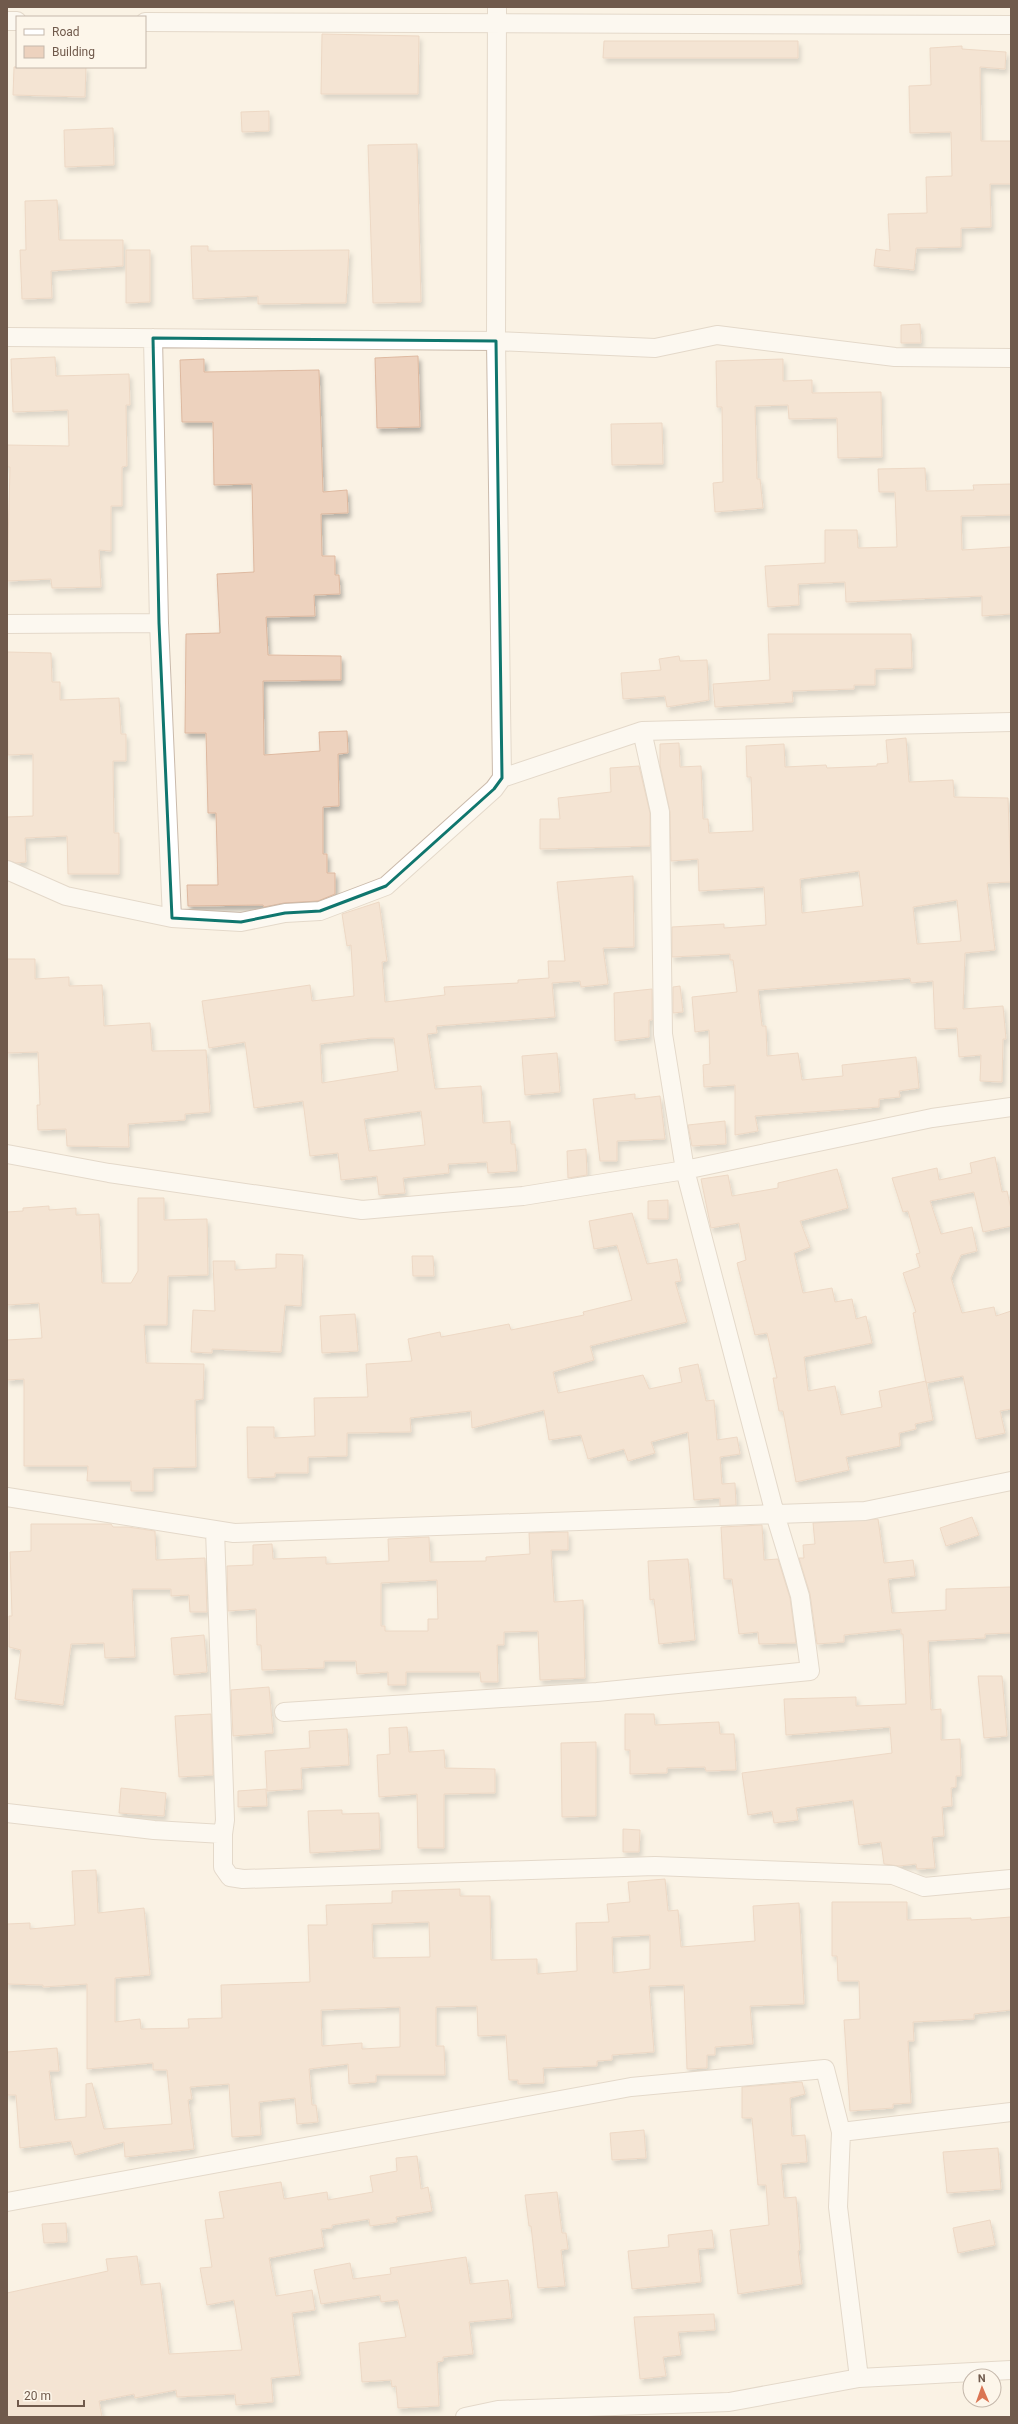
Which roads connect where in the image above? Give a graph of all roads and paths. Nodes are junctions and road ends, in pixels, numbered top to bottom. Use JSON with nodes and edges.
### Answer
{"nodes":[{"id":1,"x":497,"y":15,"type":"edge"},
{"id":2,"x":146,"y":22,"type":"edge"},
{"id":3,"x":1011,"y":25,"type":"edge"},
{"id":4,"x":7,"y":337,"type":"edge"},
{"id":5,"x":153,"y":338,"type":"junction"},
{"id":6,"x":496,"y":340,"type":"junction"},
{"id":7,"x":1011,"y":358,"type":"edge"},
{"id":8,"x":159,"y":623,"type":"junction"},
{"id":9,"x":7,"y":624,"type":"edge"},
{"id":10,"x":1011,"y":722,"type":"edge"},
{"id":11,"x":642,"y":731,"type":"junction"},
{"id":12,"x":502,"y":778,"type":"junction"},
{"id":13,"x":7,"y":870,"type":"edge"},
{"id":14,"x":172,"y":918,"type":"junction"},
{"id":15,"x":1011,"y":1107,"type":"edge"},
{"id":16,"x":7,"y":1154,"type":"edge"},
{"id":17,"x":685,"y":1170,"type":"junction"},
{"id":18,"x":1011,"y":1481,"type":"edge"},
{"id":19,"x":7,"y":1497,"type":"edge"},
{"id":20,"x":775,"y":1514,"type":"junction"},
{"id":21,"x":215,"y":1530,"type":"junction"},
{"id":22,"x":284,"y":1712,"type":"dead end"},
{"id":23,"x":7,"y":1813,"type":"edge"},
{"id":24,"x":223,"y":1834,"type":"junction"},
{"id":25,"x":1011,"y":1879,"type":"edge"},
{"id":26,"x":1011,"y":2112,"type":"edge"},
{"id":27,"x":841,"y":2132,"type":"junction"},
{"id":28,"x":7,"y":2202,"type":"edge"},
{"id":29,"x":1011,"y":2370,"type":"edge"},
{"id":30,"x":859,"y":2378,"type":"junction"},
{"id":31,"x":729,"y":2410,"type":"edge"},
{"id":32,"x":497,"y":2414,"type":"edge"},
{"id":33,"x":465,"y":2417,"type":"edge"}],
"edges":[{"from":1,"to":2,"type":"street"},
{"from":1,"to":3,"type":"street"},
{"from":1,"to":6,"type":"street"},
{"from":4,"to":5,"type":"street"},
{"from":5,"to":6,"type":"street"},
{"from":5,"to":8,"type":"street"},
{"from":6,"to":7,"type":"street"},
{"from":6,"to":12,"type":"street"},
{"from":8,"to":9,"type":"street"},
{"from":8,"to":14,"type":"street"},
{"from":10,"to":11,"type":"street"},
{"from":11,"to":12,"type":"street"},
{"from":11,"to":17,"type":"street"},
{"from":12,"to":14,"type":"street"},
{"from":13,"to":14,"type":"street"},
{"from":15,"to":17,"type":"street"},
{"from":16,"to":17,"type":"street"},
{"from":17,"to":20,"type":"street"},
{"from":18,"to":20,"type":"street"},
{"from":19,"to":21,"type":"street"},
{"from":20,"to":21,"type":"street"},
{"from":20,"to":22,"type":"street"},
{"from":21,"to":24,"type":"street"},
{"from":23,"to":24,"type":"street"},
{"from":24,"to":25,"type":"street"},
{"from":26,"to":27,"type":"street"},
{"from":27,"to":28,"type":"street"},
{"from":27,"to":30,"type":"street"},
{"from":29,"to":30,"type":"street"},
{"from":30,"to":31,"type":"street"},
{"from":31,"to":32,"type":"street"},
{"from":32,"to":33,"type":"street"}]}
